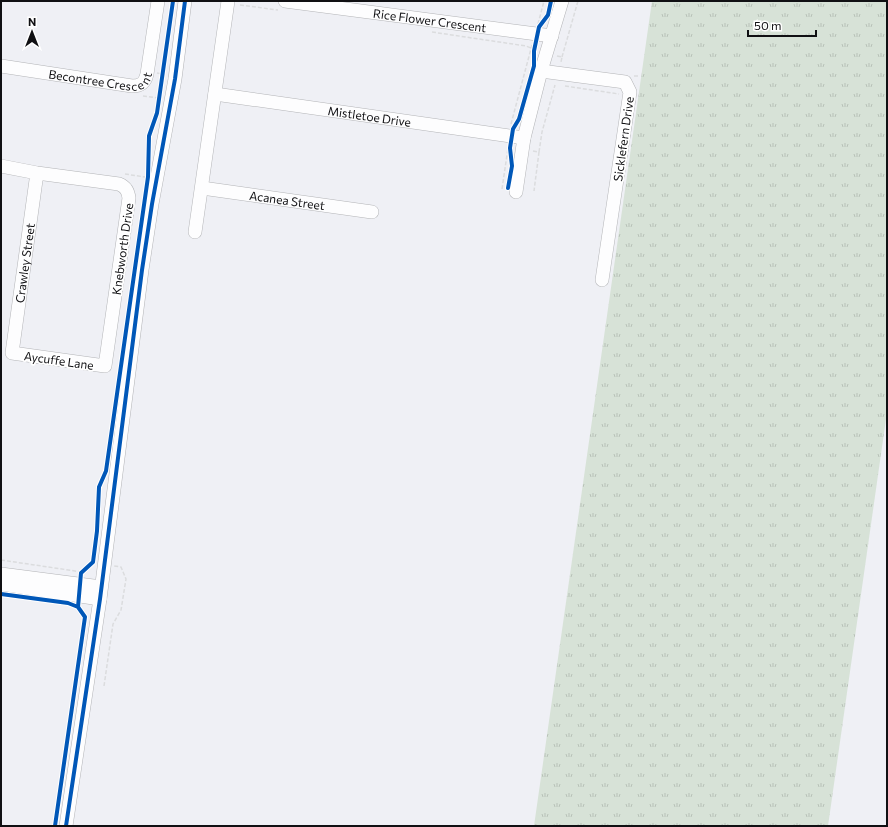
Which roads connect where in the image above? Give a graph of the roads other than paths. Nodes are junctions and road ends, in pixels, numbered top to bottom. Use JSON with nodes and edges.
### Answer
{"nodes":[{"id":1,"x":158,"y":1,"type":"edge"},
{"id":2,"x":185,"y":1,"type":"edge"},
{"id":3,"x":562,"y":1,"type":"edge"},
{"id":4,"x":234,"y":3,"type":"edge"},
{"id":5,"x":284,"y":6,"type":"edge"},
{"id":6,"x":552,"y":36,"type":"junction"},
{"id":7,"x":1,"y":66,"type":"edge"},
{"id":8,"x":541,"y":70,"type":"junction"},
{"id":9,"x":215,"y":94,"type":"junction"},
{"id":10,"x":514,"y":144,"type":"junction"},
{"id":11,"x":1,"y":166,"type":"edge"},
{"id":12,"x":37,"y":173,"type":"junction"},
{"id":13,"x":202,"y":188,"type":"junction"},
{"id":14,"x":516,"y":192,"type":"dead end"},
{"id":15,"x":372,"y":212,"type":"dead end"},
{"id":16,"x":195,"y":232,"type":"dead end"},
{"id":17,"x":602,"y":280,"type":"dead end"},
{"id":18,"x":12,"y":353,"type":"joint"},
{"id":19,"x":105,"y":366,"type":"joint"},
{"id":20,"x":1,"y":574,"type":"edge"},
{"id":21,"x":1,"y":584,"type":"edge"},
{"id":22,"x":100,"y":593,"type":"junction"},
{"id":23,"x":66,"y":826,"type":"edge"}],
"edges":[{"from":1,"to":7,"type":"street","name":"Becontree Crescent"},
{"from":2,"to":22,"type":"street"},
{"from":3,"to":6,"type":"street"},
{"from":4,"to":9,"type":"street"},
{"from":5,"to":6,"type":"street","name":"Rice Flower Crescent"},
{"from":6,"to":8,"type":"street"},
{"from":8,"to":10,"type":"street"},
{"from":8,"to":17,"type":"street","name":"Sicklefern Drive"},
{"from":9,"to":10,"type":"street","name":"Mistletoe Drive"},
{"from":9,"to":13,"type":"street"},
{"from":10,"to":14,"type":"street"},
{"from":11,"to":12,"type":"street","name":"Knebworth Drive"},
{"from":12,"to":18,"type":"street","name":"Crawley Street"},
{"from":12,"to":19,"type":"street","name":"Knebworth Drive"},
{"from":13,"to":15,"type":"street","name":"Acanea Street"},
{"from":13,"to":16,"type":"street"},
{"from":18,"to":19,"type":"street","name":"Aycuffe Lane"},
{"from":20,"to":22,"type":"street"},
{"from":21,"to":22,"type":"street"},
{"from":22,"to":23,"type":"street"}]}
